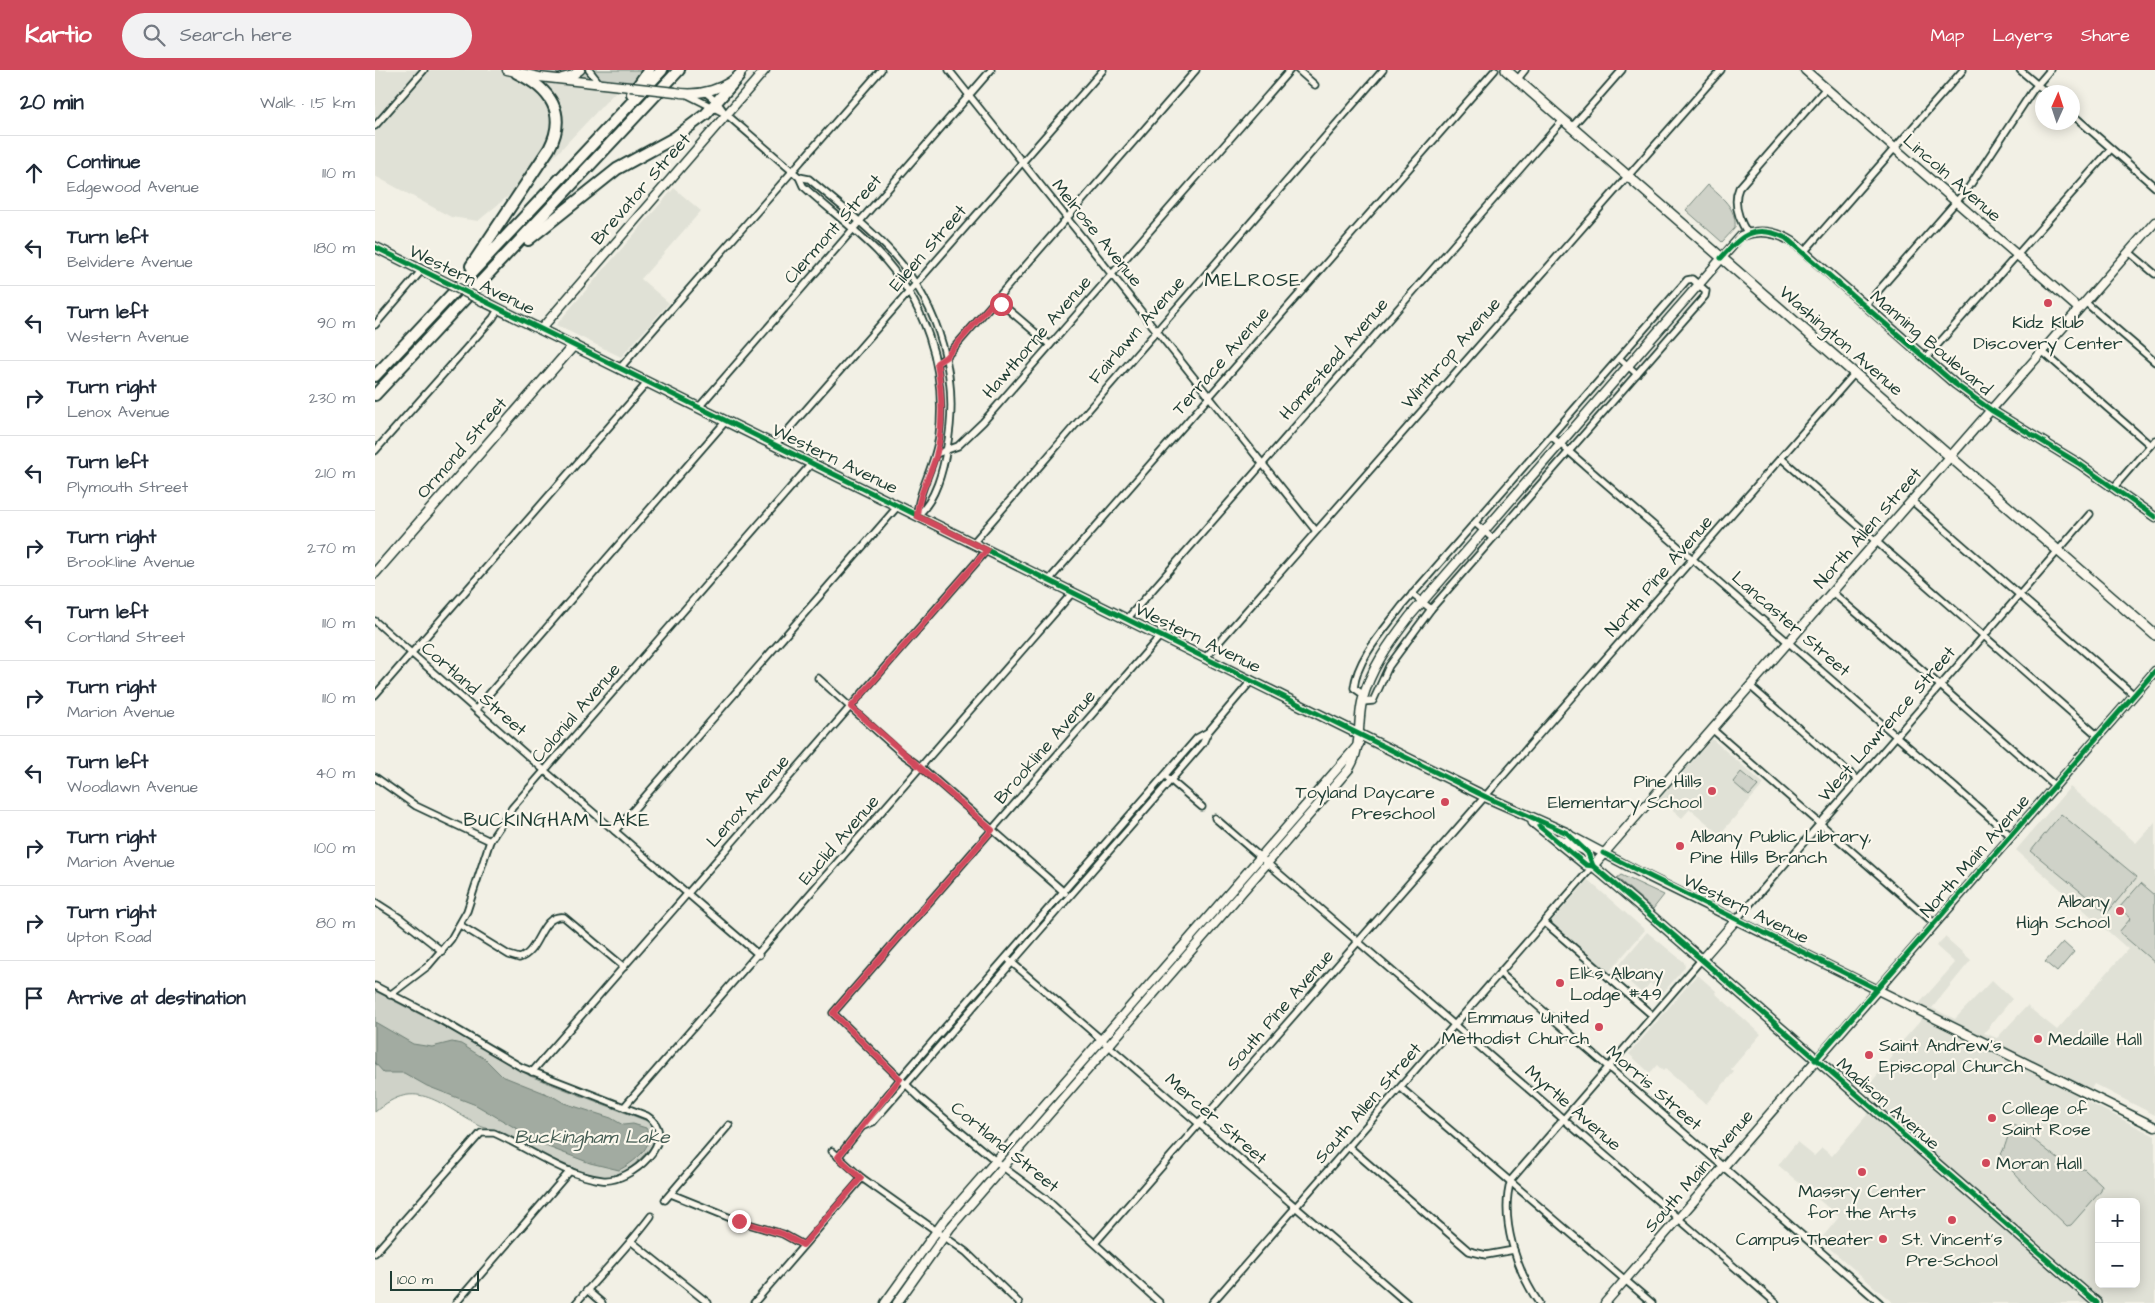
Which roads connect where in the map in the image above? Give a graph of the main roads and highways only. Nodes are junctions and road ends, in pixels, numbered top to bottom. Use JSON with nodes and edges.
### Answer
{"nodes":[{"id":1,"x":649,"y":70,"type":"edge"},
{"id":2,"x":662,"y":70,"type":"edge"},
{"id":3,"x":679,"y":70,"type":"edge"},
{"id":4,"x":1506,"y":70,"type":"edge"},
{"id":5,"x":512,"y":71,"type":"edge"},
{"id":6,"x":741,"y":73,"type":"edge"},
{"id":7,"x":564,"y":174,"type":"junction"},
{"id":8,"x":375,"y":247,"type":"edge"},
{"id":9,"x":479,"y":284,"type":"junction"},
{"id":10,"x":433,"y":314,"type":"junction"},
{"id":11,"x":574,"y":345,"type":"junction"},
{"id":12,"x":375,"y":376,"type":"edge"},
{"id":13,"x":375,"y":395,"type":"edge"},
{"id":14,"x":375,"y":573,"type":"edge"},
{"id":15,"x":2155,"y":635,"type":"edge"},
{"id":16,"x":1525,"y":816,"type":"junction"},
{"id":17,"x":1567,"y":833,"type":"joint"},
{"id":18,"x":1553,"y":837,"type":"joint"},
{"id":19,"x":1593,"y":866,"type":"junction"},
{"id":20,"x":2097,"y":1303,"type":"edge"}],
"edges":[{"from":1,"to":7,"type":"highway"},
{"from":2,"to":7,"type":"highway"},
{"from":3,"to":9,"type":"highway"},
{"from":4,"to":15,"type":"main road","name":"Washington Avenue"},
{"from":5,"to":10,"type":"highway"},
{"from":6,"to":9,"type":"highway"},
{"from":7,"to":10,"type":"highway"},
{"from":8,"to":11,"type":"main road","name":"Western Avenue","bridge":true},
{"from":9,"to":13,"type":"highway"},
{"from":10,"to":12,"type":"highway"},
{"from":11,"to":14,"type":"main road","name":"Ormond Street"},
{"from":11,"to":16,"type":"main road","name":"Western Avenue"},
{"from":16,"to":17,"type":"main road","name":"Western Avenue"},
{"from":16,"to":18,"type":"main road","name":"Western Avenue"},
{"from":17,"to":19,"type":"main road","name":"Madison Avenue"},
{"from":18,"to":19,"type":"main road","name":"Madison Avenue"},
{"from":19,"to":20,"type":"main road","name":"Madison Avenue"}]}
